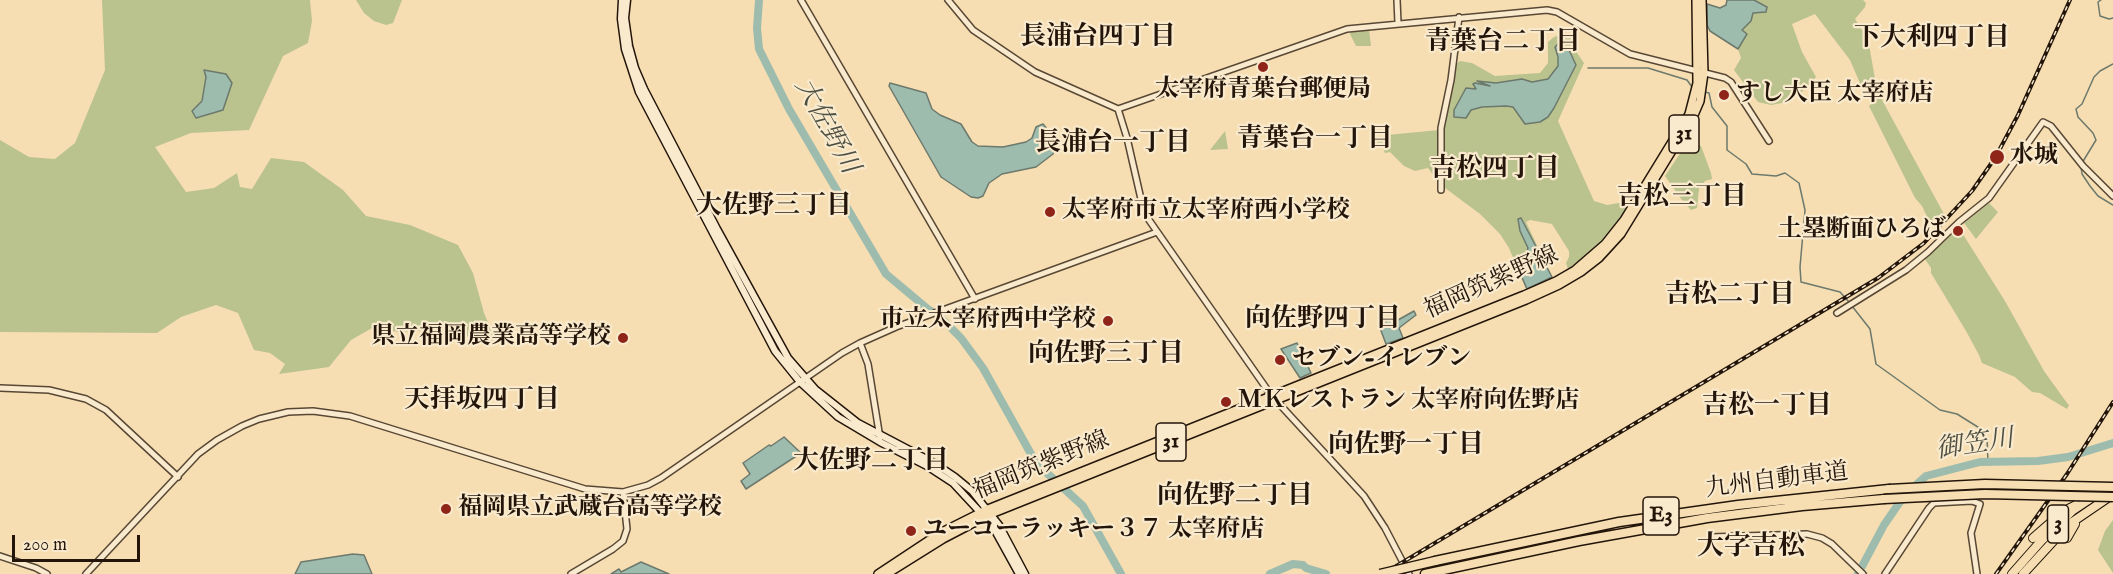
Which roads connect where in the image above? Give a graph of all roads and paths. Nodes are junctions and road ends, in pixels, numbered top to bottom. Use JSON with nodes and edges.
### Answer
{"nodes":[{"id":1,"x":622,"y":0,"type":"edge"},
{"id":2,"x":627,"y":0,"type":"edge"},
{"id":3,"x":801,"y":0,"type":"edge"},
{"id":4,"x":948,"y":0,"type":"edge"},
{"id":5,"x":1397,"y":0,"type":"edge"},
{"id":6,"x":1696,"y":0,"type":"edge"},
{"id":7,"x":1702,"y":0,"type":"edge"},
{"id":8,"x":1460,"y":17,"type":"junction"},
{"id":9,"x":1398,"y":23,"type":"junction"},
{"id":10,"x":1701,"y":72,"type":"junction"},
{"id":11,"x":1118,"y":109,"type":"junction"},
{"id":12,"x":1769,"y":141,"type":"dead end"},
{"id":13,"x":1441,"y":190,"type":"dead end"},
{"id":14,"x":2113,"y":196,"type":"edge"},
{"id":15,"x":1157,"y":232,"type":"junction"},
{"id":16,"x":975,"y":298,"type":"junction"},
{"id":17,"x":1837,"y":313,"type":"dead end"},
{"id":18,"x":860,"y":343,"type":"junction"},
{"id":19,"x":802,"y":381,"type":"junction"},
{"id":20,"x":0,"y":388,"type":"edge"},
{"id":21,"x":1274,"y":398,"type":"junction"},
{"id":22,"x":880,"y":438,"type":"junction"},
{"id":23,"x":178,"y":477,"type":"junction"},
{"id":24,"x":2113,"y":486,"type":"edge"},
{"id":25,"x":623,"y":492,"type":"junction"},
{"id":26,"x":2113,"y":495,"type":"edge"},
{"id":27,"x":2085,"y":501,"type":"junction"},
{"id":28,"x":2086,"y":512,"type":"junction"},
{"id":29,"x":987,"y":513,"type":"junction"},
{"id":30,"x":1711,"y":537,"type":"dead end"},
{"id":31,"x":2032,"y":538,"type":"dead end"},
{"id":32,"x":2067,"y":538,"type":"dead end"},
{"id":33,"x":0,"y":556,"type":"edge"},
{"id":34,"x":47,"y":574,"type":"edge"},
{"id":35,"x":86,"y":574,"type":"edge"},
{"id":36,"x":571,"y":574,"type":"edge"},
{"id":37,"x":878,"y":574,"type":"edge"},
{"id":38,"x":887,"y":574,"type":"edge"},
{"id":39,"x":1019,"y":574,"type":"edge"},
{"id":40,"x":1026,"y":574,"type":"edge"},
{"id":41,"x":1380,"y":574,"type":"edge"},
{"id":42,"x":1408,"y":574,"type":"edge"},
{"id":43,"x":1425,"y":574,"type":"edge"},
{"id":44,"x":1863,"y":574,"type":"edge"},
{"id":45,"x":1885,"y":574,"type":"edge"},
{"id":46,"x":1977,"y":574,"type":"edge"},
{"id":47,"x":2012,"y":574,"type":"edge"},
{"id":48,"x":2023,"y":574,"type":"edge"}],
"edges":[{"from":1,"to":19,"type":"main road"},
{"from":2,"to":19,"type":"main road"},
{"from":3,"to":16,"type":"street"},
{"from":4,"to":11,"type":"street"},
{"from":5,"to":9,"type":"street"},
{"from":6,"to":10,"type":"main road","name":"福岡筑紫野線","number":"31"},
{"from":7,"to":10,"type":"main road","name":"福岡筑紫野線","number":"31"},
{"from":8,"to":9,"type":"street"},
{"from":8,"to":10,"type":"street"},
{"from":8,"to":13,"type":"street"},
{"from":9,"to":11,"type":"street"},
{"from":10,"to":12,"type":"street"},
{"from":10,"to":21,"type":"main road","name":"福岡筑紫野線","number":"31"},
{"from":11,"to":15,"type":"street"},
{"from":14,"to":17,"type":"street"},
{"from":15,"to":16,"type":"street"},
{"from":15,"to":21,"type":"street"},
{"from":16,"to":18,"type":"street"},
{"from":18,"to":19,"type":"street"},
{"from":18,"to":22,"type":"street"},
{"from":19,"to":22,"type":"main road"},
{"from":19,"to":25,"type":"street"},
{"from":20,"to":23,"type":"street"},
{"from":21,"to":29,"type":"main road","name":"福岡筑紫野線","number":"31"},
{"from":21,"to":42,"type":"street"},
{"from":22,"to":29,"type":"main road"},
{"from":23,"to":25,"type":"street"},
{"from":23,"to":35,"type":"street"},
{"from":24,"to":27,"type":"highway","number":"3"},
{"from":24,"to":41,"type":"highway","name":"九州自動車道","number":"E3","bridge":true},
{"from":25,"to":36,"type":"street"},
{"from":26,"to":28,"type":"highway","number":"3"},
{"from":26,"to":43,"type":"highway","name":"九州自動車道","number":"E3","bridge":true},
{"from":27,"to":31,"type":"highway"},
{"from":27,"to":47,"type":"highway","number":"3"},
{"from":28,"to":32,"type":"highway"},
{"from":28,"to":48,"type":"highway","number":"3"},
{"from":29,"to":37,"type":"main road","name":"福岡筑紫野線","number":"31"},
{"from":29,"to":38,"type":"main road","name":"福岡筑紫野線","number":"31"},
{"from":29,"to":39,"type":"main road"},
{"from":29,"to":40,"type":"main road"},
{"from":30,"to":44,"type":"street"},
{"from":33,"to":34,"type":"street"},
{"from":45,"to":46,"type":"street"}]}
